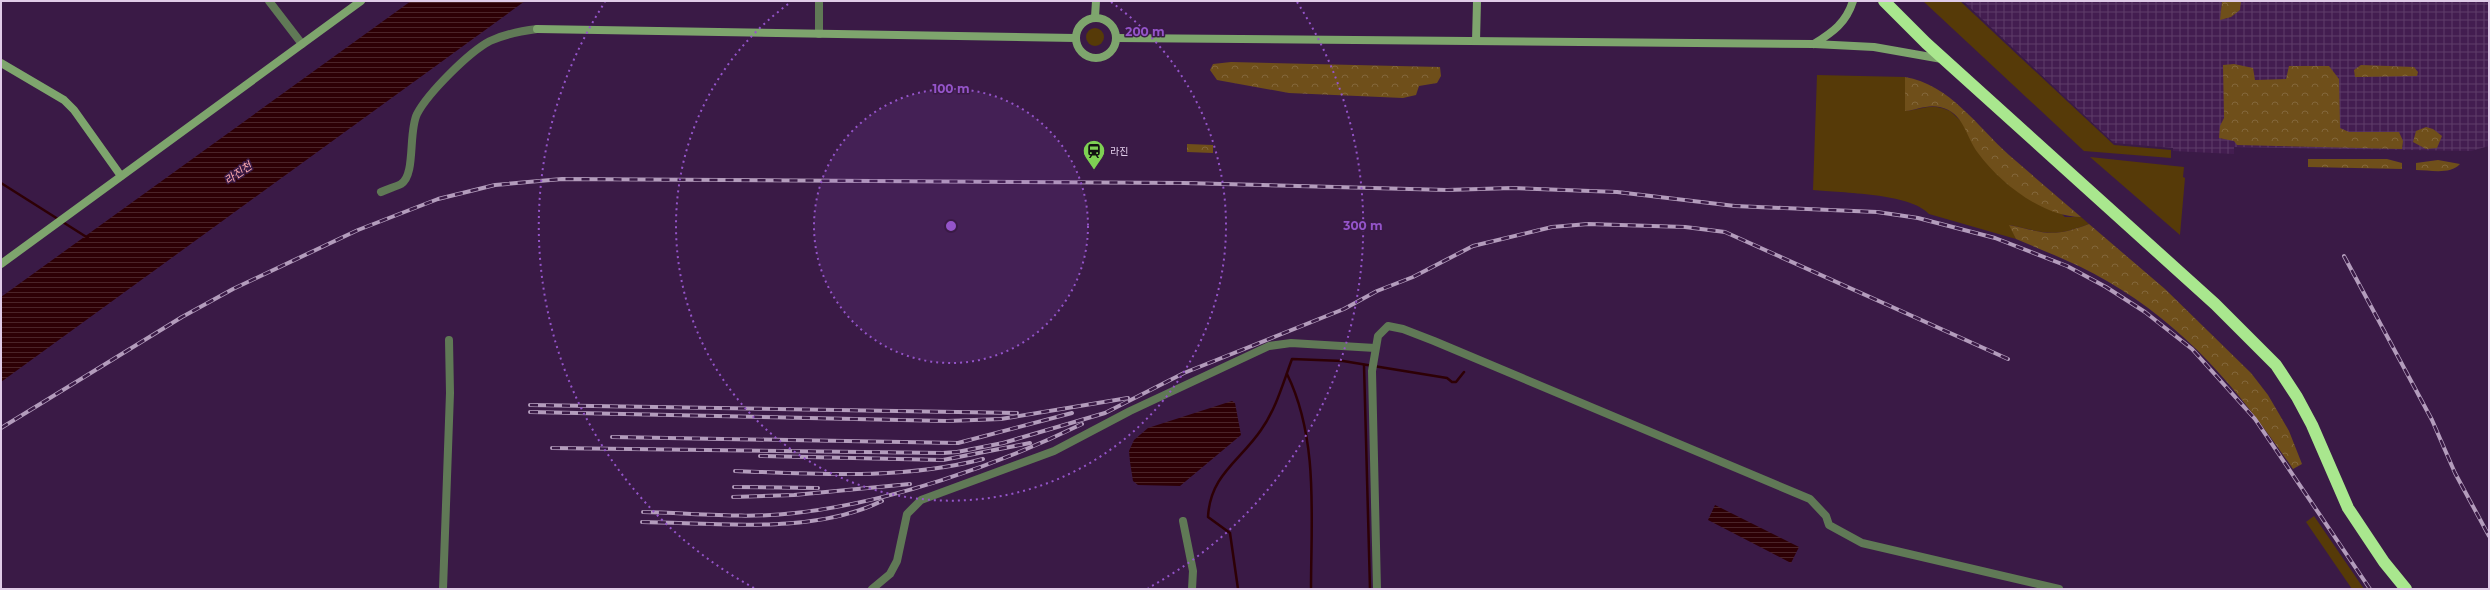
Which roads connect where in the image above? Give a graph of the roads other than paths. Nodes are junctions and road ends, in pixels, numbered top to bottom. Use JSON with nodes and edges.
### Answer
{"nodes":[{"id":1,"x":269,"y":1,"type":"edge"},
{"id":2,"x":361,"y":1,"type":"edge"},
{"id":3,"x":819,"y":1,"type":"edge"},
{"id":4,"x":1096,"y":1,"type":"edge"},
{"id":5,"x":1477,"y":1,"type":"edge"},
{"id":6,"x":1853,"y":1,"type":"edge"},
{"id":7,"x":1884,"y":1,"type":"edge"},
{"id":8,"x":1095,"y":17,"type":"junction"},
{"id":9,"x":537,"y":29,"type":"joint"},
{"id":10,"x":819,"y":34,"type":"junction"},
{"id":11,"x":1075,"y":38,"type":"junction"},
{"id":12,"x":1116,"y":38,"type":"junction"},
{"id":13,"x":1476,"y":41,"type":"junction"},
{"id":14,"x":302,"y":44,"type":"junction"},
{"id":15,"x":1814,"y":44,"type":"junction"},
{"id":16,"x":1946,"y":60,"type":"junction"},
{"id":17,"x":1,"y":63,"type":"edge"},
{"id":18,"x":121,"y":176,"type":"junction"},
{"id":19,"x":381,"y":192,"type":"dead end"},
{"id":20,"x":1,"y":264,"type":"edge"},
{"id":21,"x":448,"y":340,"type":"dead end"},
{"id":22,"x":1375,"y":348,"type":"junction"},
{"id":23,"x":1183,"y":521,"type":"dead end"},
{"id":24,"x":2406,"y":588,"type":"edge"},
{"id":25,"x":443,"y":589,"type":"edge"},
{"id":26,"x":872,"y":589,"type":"edge"},
{"id":27,"x":1192,"y":589,"type":"edge"},
{"id":28,"x":1377,"y":589,"type":"edge"},
{"id":29,"x":2059,"y":589,"type":"edge"}],
"edges":[{"from":1,"to":14,"type":"street"},
{"from":2,"to":14,"type":"main road"},
{"from":3,"to":10,"type":"street"},
{"from":4,"to":8,"type":"main road"},
{"from":5,"to":13,"type":"main road"},
{"from":6,"to":15,"type":"main road"},
{"from":7,"to":16,"type":"highway"},
{"from":8,"to":11,"type":"main road"},
{"from":8,"to":12,"type":"main road"},
{"from":9,"to":10,"type":"main road"},
{"from":9,"to":19,"type":"street"},
{"from":10,"to":11,"type":"main road"},
{"from":11,"to":12,"type":"main road"},
{"from":12,"to":13,"type":"main road"},
{"from":13,"to":15,"type":"main road"},
{"from":14,"to":18,"type":"main road"},
{"from":15,"to":16,"type":"main road"},
{"from":16,"to":24,"type":"highway"},
{"from":17,"to":18,"type":"main road"},
{"from":18,"to":20,"type":"main road"},
{"from":21,"to":25,"type":"street"},
{"from":22,"to":26,"type":"street"},
{"from":22,"to":28,"type":"street"},
{"from":22,"to":29,"type":"street"},
{"from":23,"to":27,"type":"street"}]}
